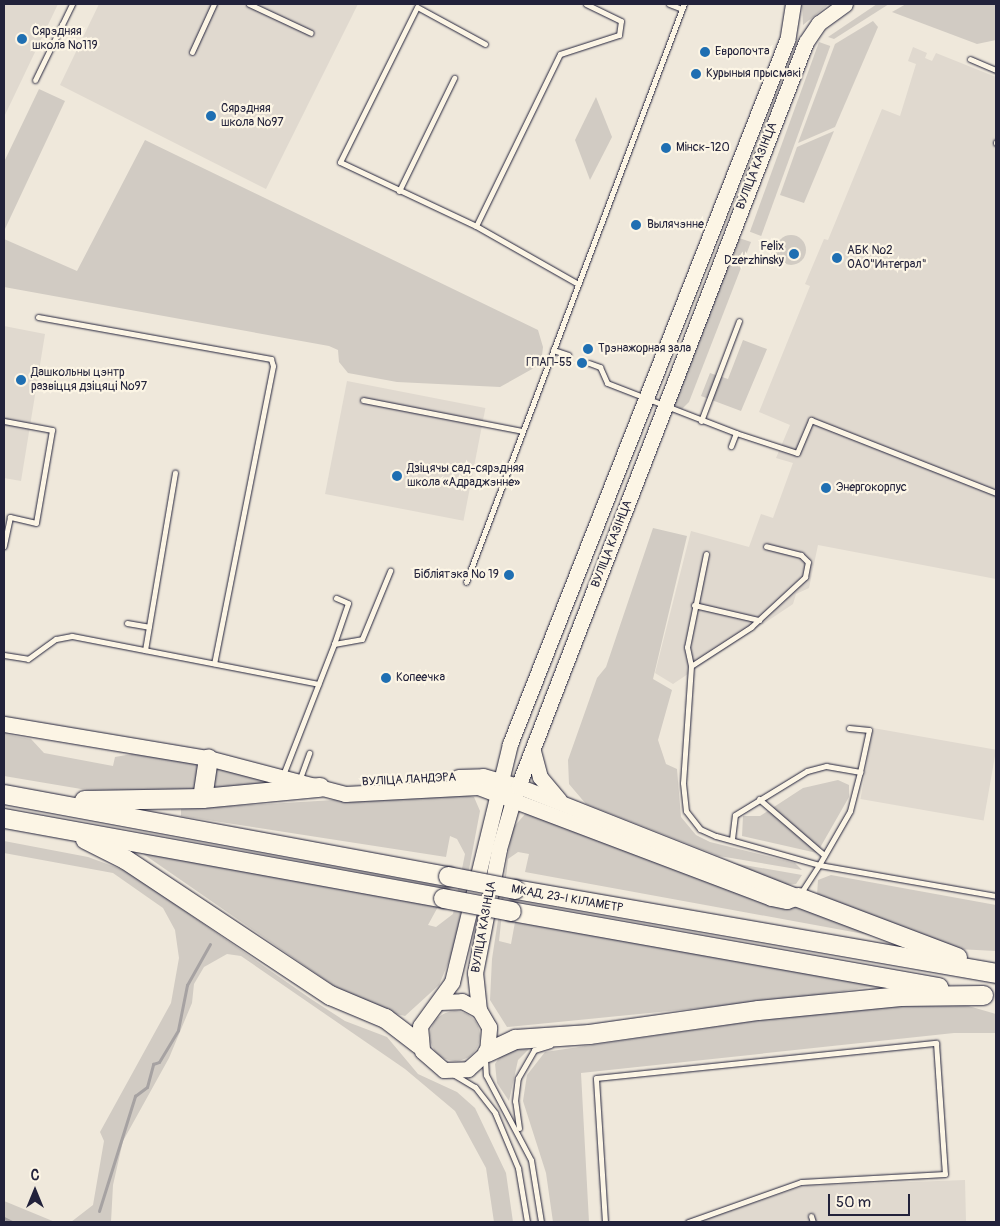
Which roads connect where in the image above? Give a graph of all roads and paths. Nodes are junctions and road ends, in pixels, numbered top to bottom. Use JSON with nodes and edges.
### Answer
{"nodes":[{"id":1,"x":72,"y":4,"type":"edge"},
{"id":2,"x":214,"y":4,"type":"edge"},
{"id":3,"x":249,"y":4,"type":"edge"},
{"id":4,"x":586,"y":4,"type":"edge"},
{"id":5,"x":669,"y":4,"type":"edge"},
{"id":6,"x":793,"y":4,"type":"edge"},
{"id":7,"x":845,"y":4,"type":"edge"},
{"id":8,"x":683,"y":7,"type":"edge"},
{"id":9,"x":311,"y":33,"type":"dead end"},
{"id":10,"x":485,"y":44,"type":"dead end"},
{"id":11,"x":192,"y":52,"type":"dead end"},
{"id":12,"x":970,"y":59,"type":"dead end"},
{"id":13,"x":996,"y":70,"type":"edge"},
{"id":14,"x":454,"y":78,"type":"dead end"},
{"id":15,"x":35,"y":80,"type":"dead end"},
{"id":16,"x":399,"y":191,"type":"junction"},
{"id":17,"x":476,"y":226,"type":"junction"},
{"id":18,"x":723,"y":227,"type":"junction"},
{"id":19,"x":578,"y":284,"type":"junction"},
{"id":20,"x":38,"y":317,"type":"dead end"},
{"id":21,"x":739,"y":321,"type":"dead end"},
{"id":22,"x":553,"y":350,"type":"junction"},
{"id":23,"x":568,"y":355,"type":"dead end"},
{"id":24,"x":589,"y":363,"type":"dead end"},
{"id":25,"x":647,"y":399,"type":"junction"},
{"id":26,"x":363,"y":400,"type":"dead end"},
{"id":27,"x":665,"y":406,"type":"junction"},
{"id":28,"x":702,"y":420,"type":"junction"},
{"id":29,"x":4,"y":421,"type":"edge"},
{"id":30,"x":522,"y":431,"type":"junction"},
{"id":31,"x":736,"y":433,"type":"junction"},
{"id":32,"x":731,"y":446,"type":"dead end"},
{"id":33,"x":175,"y":473,"type":"dead end"},
{"id":34,"x":996,"y":492,"type":"edge"},
{"id":35,"x":4,"y":546,"type":"edge"},
{"id":36,"x":766,"y":546,"type":"dead end"},
{"id":37,"x":706,"y":554,"type":"dead end"},
{"id":38,"x":390,"y":571,"type":"dead end"},
{"id":39,"x":466,"y":582,"type":"dead end"},
{"id":40,"x":336,"y":598,"type":"dead end"},
{"id":41,"x":694,"y":605,"type":"junction"},
{"id":42,"x":759,"y":620,"type":"junction"},
{"id":43,"x":127,"y":623,"type":"dead end"},
{"id":44,"x":149,"y":627,"type":"junction"},
{"id":45,"x":334,"y":644,"type":"junction"},
{"id":46,"x":146,"y":650,"type":"junction"},
{"id":47,"x":4,"y":655,"type":"edge"},
{"id":48,"x":214,"y":663,"type":"junction"},
{"id":49,"x":691,"y":666,"type":"junction"},
{"id":50,"x":318,"y":684,"type":"junction"},
{"id":51,"x":4,"y":724,"type":"edge"},
{"id":52,"x":849,"y":728,"type":"dead end"},
{"id":53,"x":533,"y":752,"type":"junction"},
{"id":54,"x":309,"y":753,"type":"dead end"},
{"id":55,"x":208,"y":758,"type":"junction"},
{"id":56,"x":860,"y":772,"type":"junction"},
{"id":57,"x":282,"y":777,"type":"junction"},
{"id":58,"x":299,"y":781,"type":"junction"},
{"id":59,"x":497,"y":785,"type":"junction"},
{"id":60,"x":319,"y":787,"type":"junction"},
{"id":61,"x":516,"y":792,"type":"junction"},
{"id":62,"x":4,"y":794,"type":"edge"},
{"id":63,"x":202,"y":798,"type":"junction"},
{"id":64,"x":758,"y":799,"type":"junction"},
{"id":65,"x":48,"y":801,"type":"junction"},
{"id":66,"x":562,"y":802,"type":"junction"},
{"id":67,"x":4,"y":818,"type":"edge"},
{"id":68,"x":43,"y":825,"type":"junction"},
{"id":69,"x":732,"y":839,"type":"junction"},
{"id":70,"x":824,"y":855,"type":"junction"},
{"id":71,"x":819,"y":865,"type":"junction"},
{"id":72,"x":996,"y":896,"type":"edge"},
{"id":73,"x":798,"y":897,"type":"junction"},
{"id":74,"x":996,"y":972,"type":"edge"},
{"id":75,"x":990,"y":996,"type":"edge"},
{"id":76,"x":439,"y":1002,"type":"junction"},
{"id":77,"x":479,"y":1010,"type":"junction"},
{"id":78,"x":588,"y":1034,"type":"junction"},
{"id":79,"x":419,"y":1044,"type":"junction"},
{"id":80,"x":486,"y":1054,"type":"junction"},
{"id":81,"x":444,"y":1070,"type":"junction"},
{"id":82,"x":521,"y":1136,"type":"junction"},
{"id":83,"x":527,"y":1222,"type":"edge"},
{"id":84,"x":541,"y":1222,"type":"edge"},
{"id":85,"x":605,"y":1222,"type":"edge"},
{"id":86,"x":688,"y":1222,"type":"edge"}],
"edges":[{"from":1,"to":15,"type":"lane"},
{"from":2,"to":11,"type":"lane"},
{"from":3,"to":9,"type":"lane"},
{"from":4,"to":17,"type":"lane"},
{"from":5,"to":8,"type":"lane"},
{"from":6,"to":18,"type":"main road","name":"ВУЛІЦА КАЗІНЦА"},
{"from":7,"to":18,"type":"main road","name":"ВУЛІЦА КАЗІНЦА"},
{"from":8,"to":19,"type":"lane"},
{"from":10,"to":16,"type":"lane"},
{"from":12,"to":13,"type":"lane"},
{"from":14,"to":16,"type":"lane"},
{"from":16,"to":17,"type":"lane"},
{"from":17,"to":19,"type":"lane"},
{"from":18,"to":25,"type":"main road","name":"ВУЛІЦА КАЗІНЦА"},
{"from":18,"to":27,"type":"main road","name":"ВУЛІЦА КАЗІНЦА"},
{"from":19,"to":22,"type":"lane"},
{"from":20,"to":48,"type":"lane"},
{"from":21,"to":28,"type":"lane"},
{"from":22,"to":23,"type":"lane"},
{"from":22,"to":30,"type":"lane"},
{"from":24,"to":25,"type":"lane"},
{"from":25,"to":27,"type":"lane"},
{"from":25,"to":59,"type":"main road","name":"ВУЛІЦА КАЗІНЦА"},
{"from":26,"to":30,"type":"lane"},
{"from":27,"to":28,"type":"lane"},
{"from":27,"to":53,"type":"main road","name":"ВУЛІЦА КАЗІНЦА"},
{"from":28,"to":31,"type":"lane"},
{"from":29,"to":35,"type":"lane"},
{"from":30,"to":39,"type":"lane"},
{"from":31,"to":32,"type":"lane"},
{"from":31,"to":34,"type":"lane"},
{"from":33,"to":44,"type":"lane"},
{"from":36,"to":42,"type":"lane"},
{"from":37,"to":41,"type":"lane"},
{"from":38,"to":45,"type":"lane"},
{"from":40,"to":45,"type":"lane"},
{"from":41,"to":42,"type":"lane"},
{"from":41,"to":49,"type":"lane"},
{"from":42,"to":49,"type":"lane"},
{"from":43,"to":44,"type":"lane"},
{"from":44,"to":46,"type":"lane"},
{"from":45,"to":50,"type":"lane"},
{"from":46,"to":47,"type":"lane"},
{"from":46,"to":48,"type":"lane"},
{"from":48,"to":50,"type":"lane"},
{"from":49,"to":69,"type":"lane"},
{"from":50,"to":57,"type":"lane"},
{"from":51,"to":55,"type":"main road","name":"ВУЛІЦА ЛАНДЭРА"},
{"from":52,"to":56,"type":"lane"},
{"from":53,"to":61,"type":"main road","name":"ВУЛІЦА КАЗІНЦА"},
{"from":53,"to":66,"type":"main road"},
{"from":54,"to":58,"type":"lane"},
{"from":55,"to":57,"type":"main road","name":"ВУЛІЦА ЛАНДЭРА"},
{"from":55,"to":63,"type":"highway"},
{"from":56,"to":64,"type":"lane"},
{"from":56,"to":70,"type":"lane"},
{"from":57,"to":58,"type":"main road","name":"ВУЛІЦА ЛАНДЭРА"},
{"from":58,"to":60,"type":"main road","name":"ВУЛІЦА ЛАНДЭРА"},
{"from":59,"to":60,"type":"main road","name":"ВУЛІЦА ЛАНДЭРА"},
{"from":59,"to":61,"type":"main road","name":"ВУЛІЦА ЛАНДЭРА"},
{"from":59,"to":76,"type":"main road","name":"ВУЛІЦА КАЗІНЦА"},
{"from":60,"to":63,"type":"highway"},
{"from":61,"to":66,"type":"main road"},
{"from":61,"to":73,"type":"main road"},
{"from":61,"to":77,"type":"main road","name":"ВУЛІЦА КАЗІНЦА"},
{"from":62,"to":65,"type":"highway"},
{"from":63,"to":65,"type":"highway"},
{"from":64,"to":69,"type":"lane"},
{"from":64,"to":70,"type":"lane"},
{"from":65,"to":74,"type":"highway","name":"МКАД, 23-І КІЛАМЕТР","bridge":true},
{"from":66,"to":73,"type":"main road"},
{"from":67,"to":68,"type":"highway"},
{"from":68,"to":75,"type":"highway","name":"МКАД, 23-І КІЛАМЕТР","bridge":true},
{"from":68,"to":79,"type":"highway"},
{"from":69,"to":71,"type":"lane"},
{"from":70,"to":71,"type":"lane"},
{"from":71,"to":72,"type":"lane"},
{"from":71,"to":73,"type":"lane"},
{"from":73,"to":74,"type":"highway"},
{"from":75,"to":78,"type":"highway"},
{"from":76,"to":77,"type":"main road"},
{"from":76,"to":79,"type":"main road","name":"ВУЛІЦА КАЗІНЦА"},
{"from":77,"to":80,"type":"main road","name":"ВУЛІЦА КАЗІНЦА"},
{"from":78,"to":80,"type":"highway"},
{"from":78,"to":82,"type":"lane"},
{"from":79,"to":81,"type":"main road"},
{"from":80,"to":81,"type":"main road"},
{"from":80,"to":82,"type":"lane"},
{"from":81,"to":83,"type":"lane"},
{"from":82,"to":84,"type":"lane"},
{"from":85,"to":86,"type":"lane"}]}
